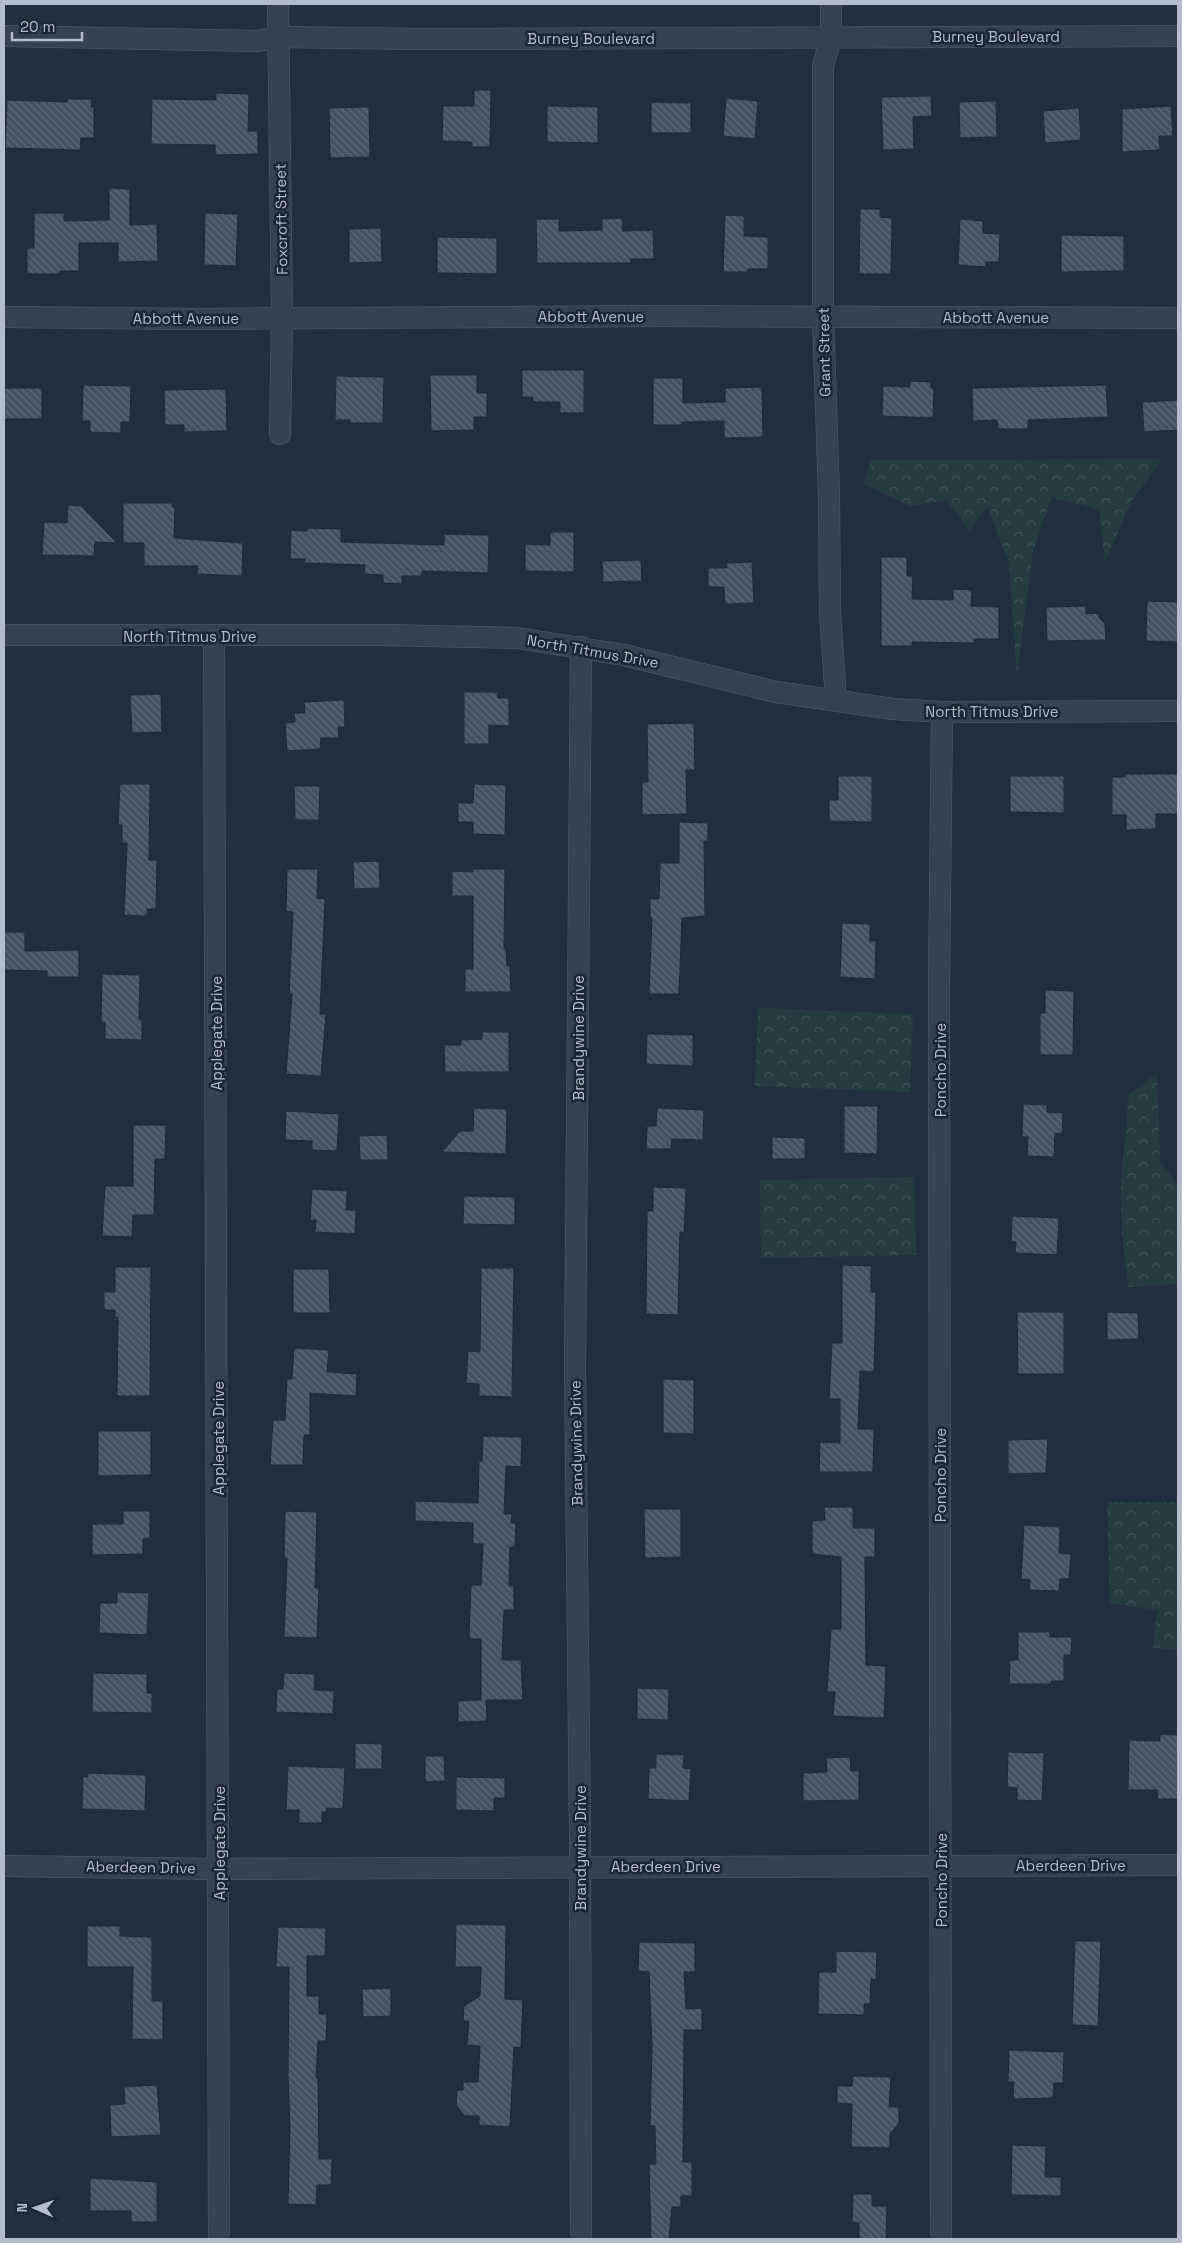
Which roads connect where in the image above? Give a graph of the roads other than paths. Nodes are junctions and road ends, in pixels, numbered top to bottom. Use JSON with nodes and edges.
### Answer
{"nodes":[{"id":1,"x":278,"y":4,"type":"edge"},
{"id":2,"x":831,"y":4,"type":"edge"},
{"id":3,"x":4,"y":36,"type":"edge"},
{"id":4,"x":1178,"y":36,"type":"edge"},
{"id":5,"x":277,"y":37,"type":"junction"},
{"id":6,"x":831,"y":37,"type":"junction"},
{"id":7,"x":4,"y":317,"type":"edge"},
{"id":8,"x":823,"y":317,"type":"junction"},
{"id":9,"x":282,"y":318,"type":"junction"},
{"id":10,"x":1178,"y":318,"type":"edge"},
{"id":11,"x":280,"y":434,"type":"dead end"},
{"id":12,"x":4,"y":635,"type":"edge"},
{"id":13,"x":214,"y":636,"type":"junction"},
{"id":14,"x":581,"y":646,"type":"junction"},
{"id":15,"x":836,"y":701,"type":"junction"},
{"id":16,"x":1178,"y":711,"type":"edge"},
{"id":17,"x":942,"y":712,"type":"junction"},
{"id":18,"x":1178,"y":1864,"type":"edge"},
{"id":19,"x":4,"y":1866,"type":"edge"},
{"id":20,"x":580,"y":1866,"type":"junction"},
{"id":21,"x":941,"y":1866,"type":"junction"},
{"id":22,"x":219,"y":1868,"type":"junction"},
{"id":23,"x":219,"y":2239,"type":"edge"},
{"id":24,"x":581,"y":2239,"type":"edge"},
{"id":25,"x":941,"y":2239,"type":"edge"}],
"edges":[{"from":1,"to":5,"type":"street","name":"Foxcroft Street"},
{"from":2,"to":6,"type":"street","name":"Grant Street"},
{"from":3,"to":5,"type":"street","name":"Burney Boulevard"},
{"from":4,"to":6,"type":"street","name":"Burney Boulevard"},
{"from":5,"to":6,"type":"street","name":"Burney Boulevard"},
{"from":5,"to":9,"type":"street","name":"Foxcroft Street"},
{"from":6,"to":8,"type":"street","name":"Grant Street"},
{"from":7,"to":9,"type":"street","name":"Abbott Avenue"},
{"from":8,"to":9,"type":"street","name":"Abbott Avenue"},
{"from":8,"to":10,"type":"street","name":"Abbott Avenue"},
{"from":8,"to":15,"type":"street","name":"Grant Street"},
{"from":9,"to":11,"type":"street","name":"Foxcroft Street"},
{"from":12,"to":13,"type":"street","name":"North Titmus Drive"},
{"from":13,"to":14,"type":"street","name":"North Titmus Drive"},
{"from":13,"to":22,"type":"street","name":"Applegate Drive"},
{"from":14,"to":15,"type":"street","name":"North Titmus Drive"},
{"from":14,"to":20,"type":"street","name":"Brandywine Drive"},
{"from":15,"to":17,"type":"street","name":"North Titmus Drive"},
{"from":16,"to":17,"type":"street","name":"North Titmus Drive"},
{"from":17,"to":21,"type":"street","name":"Poncho Drive"},
{"from":18,"to":21,"type":"street","name":"Aberdeen Drive"},
{"from":19,"to":22,"type":"street","name":"Aberdeen Drive"},
{"from":20,"to":21,"type":"street","name":"Aberdeen Drive"},
{"from":20,"to":22,"type":"street","name":"Aberdeen Drive"},
{"from":20,"to":24,"type":"street","name":"Brandywine Drive"},
{"from":21,"to":25,"type":"street","name":"Poncho Drive"},
{"from":22,"to":23,"type":"street","name":"Applegate Drive"}]}
